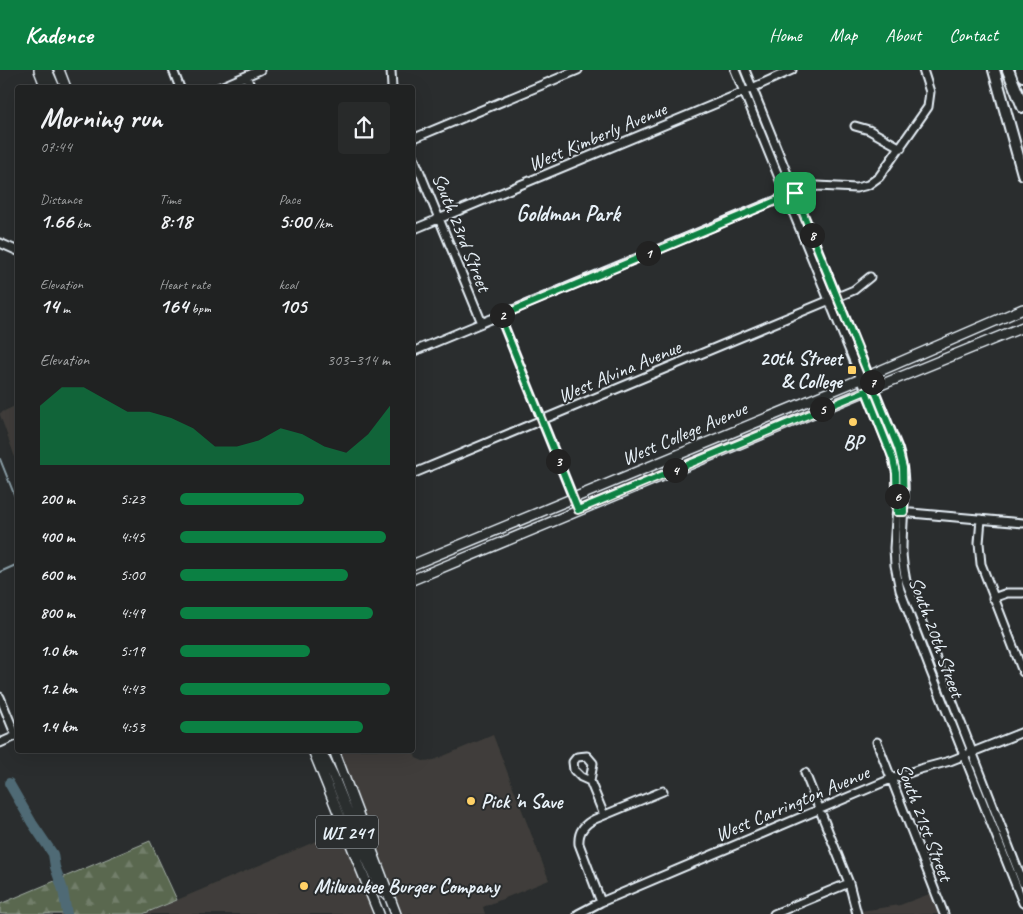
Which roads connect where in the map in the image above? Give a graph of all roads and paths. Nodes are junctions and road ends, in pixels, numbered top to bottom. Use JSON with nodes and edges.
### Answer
{"nodes":[{"id":1,"x":39,"y":70,"type":"edge"},
{"id":2,"x":47,"y":70,"type":"edge"},
{"id":3,"x":58,"y":70,"type":"edge"},
{"id":4,"x":173,"y":70,"type":"edge"},
{"id":5,"x":260,"y":70,"type":"edge"},
{"id":6,"x":391,"y":70,"type":"edge"},
{"id":7,"x":578,"y":70,"type":"edge"},
{"id":8,"x":735,"y":70,"type":"edge"},
{"id":9,"x":745,"y":70,"type":"edge"},
{"id":10,"x":792,"y":70,"type":"edge"},
{"id":11,"x":923,"y":70,"type":"edge"},
{"id":12,"x":994,"y":70,"type":"edge"},
{"id":13,"x":1008,"y":70,"type":"edge"},
{"id":14,"x":1021,"y":70,"type":"edge"},
{"id":15,"x":568,"y":72,"type":"edge"},
{"id":16,"x":246,"y":76,"type":"junction"},
{"id":17,"x":1023,"y":76,"type":"edge"},
{"id":18,"x":45,"y":85,"type":"edge"},
{"id":19,"x":54,"y":85,"type":"edge"},
{"id":20,"x":65,"y":85,"type":"edge"},
{"id":21,"x":179,"y":85,"type":"edge"},
{"id":22,"x":225,"y":85,"type":"edge"},
{"id":23,"x":250,"y":85,"type":"edge"},
{"id":24,"x":392,"y":85,"type":"edge"},
{"id":25,"x":752,"y":87,"type":"junction"},
{"id":26,"x":744,"y":92,"type":"junction"},
{"id":27,"x":1023,"y":107,"type":"edge"},
{"id":28,"x":855,"y":126,"type":"dead end"},
{"id":29,"x":415,"y":138,"type":"edge"},
{"id":30,"x":901,"y":148,"type":"junction"},
{"id":31,"x":415,"y":160,"type":"edge"},
{"id":32,"x":1023,"y":174,"type":"edge"},
{"id":33,"x":795,"y":193,"type":"junction"},
{"id":34,"x":787,"y":196,"type":"junction"},
{"id":35,"x":439,"y":219,"type":"junction"},
{"id":36,"x":415,"y":229,"type":"edge"},
{"id":37,"x":0,"y":243,"type":"edge"},
{"id":38,"x":15,"y":250,"type":"edge"},
{"id":39,"x":870,"y":277,"type":"dead end"},
{"id":40,"x":838,"y":298,"type":"junction"},
{"id":41,"x":829,"y":301,"type":"junction"},
{"id":42,"x":1023,"y":309,"type":"edge"},
{"id":43,"x":500,"y":316,"type":"junction"},
{"id":44,"x":482,"y":323,"type":"junction"},
{"id":45,"x":1023,"y":327,"type":"edge"},
{"id":46,"x":415,"y":351,"type":"edge"},
{"id":47,"x":865,"y":377,"type":"junction"},
{"id":48,"x":870,"y":389,"type":"junction"},
{"id":49,"x":542,"y":420,"type":"junction"},
{"id":50,"x":415,"y":473,"type":"edge"},
{"id":51,"x":573,"y":499,"type":"junction"},
{"id":52,"x":578,"y":510,"type":"junction"},
{"id":53,"x":901,"y":512,"type":"junction"},
{"id":54,"x":981,"y":519,"type":"junction"},
{"id":55,"x":1023,"y":523,"type":"edge"},
{"id":56,"x":415,"y":564,"type":"edge"},
{"id":57,"x":415,"y":579,"type":"edge"},
{"id":58,"x":1023,"y":593,"type":"edge"},
{"id":59,"x":994,"y":598,"type":"junction"},
{"id":60,"x":1023,"y":672,"type":"edge"},
{"id":61,"x":0,"y":697,"type":"edge"},
{"id":62,"x":15,"y":731,"type":"edge"},
{"id":63,"x":1023,"y":732,"type":"edge"},
{"id":64,"x":15,"y":737,"type":"edge"},
{"id":65,"x":876,"y":742,"type":"dead end"},
{"id":66,"x":0,"y":743,"type":"edge"},
{"id":67,"x":314,"y":753,"type":"edge"},
{"id":68,"x":322,"y":753,"type":"edge"},
{"id":69,"x":330,"y":753,"type":"edge"},
{"id":70,"x":335,"y":753,"type":"edge"},
{"id":71,"x":968,"y":754,"type":"junction"},
{"id":72,"x":805,"y":773,"type":"dead end"},
{"id":73,"x":891,"y":779,"type":"junction"},
{"id":74,"x":344,"y":780,"type":"junction"},
{"id":75,"x":590,"y":781,"type":"dead end"},
{"id":76,"x":663,"y":791,"type":"dead end"},
{"id":77,"x":820,"y":809,"type":"junction"},
{"id":78,"x":604,"y":815,"type":"junction"},
{"id":79,"x":366,"y":838,"type":"junction"},
{"id":80,"x":352,"y":844,"type":"junction"},
{"id":81,"x":849,"y":883,"type":"junction"},
{"id":82,"x":1023,"y":883,"type":"edge"},
{"id":83,"x":389,"y":897,"type":"junction"},
{"id":84,"x":601,"y":902,"type":"junction"},
{"id":85,"x":1023,"y":902,"type":"edge"},
{"id":86,"x":379,"y":914,"type":"edge"},
{"id":87,"x":396,"y":914,"type":"edge"},
{"id":88,"x":578,"y":914,"type":"edge"},
{"id":89,"x":774,"y":914,"type":"edge"},
{"id":90,"x":857,"y":914,"type":"edge"},
{"id":91,"x":944,"y":914,"type":"edge"}],
"edges":[{"from":1,"to":18,"type":"main road"},
{"from":2,"to":19,"type":"main road"},
{"from":3,"to":20,"type":"main road"},
{"from":4,"to":21,"type":"street"},
{"from":5,"to":16,"type":"street"},
{"from":6,"to":24,"type":"street"},
{"from":7,"to":15,"type":"street"},
{"from":8,"to":26,"type":"street","name":"South 20th Street"},
{"from":9,"to":25,"type":"street","name":"South 20th Street"},
{"from":10,"to":25,"type":"street","name":"West Kimberly Avenue"},
{"from":11,"to":30,"type":"street"},
{"from":12,"to":32,"type":"highway"},
{"from":13,"to":27,"type":"highway"},
{"from":14,"to":17,"type":"highway"},
{"from":15,"to":29,"type":"street"},
{"from":16,"to":22,"type":"street"},
{"from":16,"to":23,"type":"street"},
{"from":25,"to":26,"type":"street","name":"West Kimberly Avenue"},
{"from":25,"to":33,"type":"street","name":"South 20th Street"},
{"from":26,"to":34,"type":"street","name":"South 20th Street"},
{"from":26,"to":35,"type":"street","name":"West Kimberly Avenue"},
{"from":28,"to":30,"type":"street"},
{"from":30,"to":33,"type":"street"},
{"from":31,"to":35,"type":"street","name":"South 23rd Street"},
{"from":33,"to":34,"type":"street"},
{"from":33,"to":40,"type":"street","name":"South 20th Street"},
{"from":34,"to":41,"type":"street","name":"South 20th Street"},
{"from":34,"to":43,"type":"street"},
{"from":35,"to":36,"type":"street","name":"West Kimberly Avenue"},
{"from":35,"to":44,"type":"street","name":"South 23rd Street"},
{"from":37,"to":38,"type":"street"},
{"from":39,"to":40,"type":"street","name":"West Alvina Avenue"},
{"from":40,"to":41,"type":"street","name":"West Alvina Avenue"},
{"from":40,"to":47,"type":"street","name":"South 20th Street"},
{"from":41,"to":47,"type":"street","name":"South 20th Street"},
{"from":41,"to":49,"type":"street","name":"West Alvina Avenue"},
{"from":42,"to":47,"type":"main road","name":"West College Avenue"},
{"from":43,"to":44,"type":"street"},
{"from":43,"to":49,"type":"street","name":"South 23rd Street"},
{"from":44,"to":46,"type":"street"},
{"from":45,"to":48,"type":"main road","name":"West College Avenue"},
{"from":47,"to":48,"type":"street","name":"South 20th Street"},
{"from":47,"to":51,"type":"main road","name":"West College Avenue"},
{"from":48,"to":52,"type":"main road","name":"West College Avenue"},
{"from":48,"to":53,"type":"street","name":"South 20th Street"},
{"from":49,"to":50,"type":"street","name":"West Alvina Avenue"},
{"from":49,"to":51,"type":"street","name":"South 23rd Street"},
{"from":51,"to":52,"type":"street","name":"South 23rd Street"},
{"from":51,"to":56,"type":"main road","name":"West College Avenue"},
{"from":52,"to":57,"type":"main road","name":"West College Avenue"},
{"from":53,"to":54,"type":"street"},
{"from":53,"to":71,"type":"street","name":"South 20th Street"},
{"from":54,"to":55,"type":"street"},
{"from":54,"to":59,"type":"street"},
{"from":58,"to":59,"type":"street"},
{"from":59,"to":60,"type":"street"},
{"from":61,"to":62,"type":"street"},
{"from":63,"to":71,"type":"street","name":"West Carrington Avenue"},
{"from":64,"to":66,"type":"street"},
{"from":65,"to":73,"type":"street","name":"South 21st Street"},
{"from":67,"to":80,"type":"main road","number":"WI 241"},
{"from":68,"to":79,"type":"main road"},
{"from":69,"to":74,"type":"main road"},
{"from":70,"to":74,"type":"main road","number":"WI 241"},
{"from":71,"to":73,"type":"street","name":"West Carrington Avenue"},
{"from":71,"to":82,"type":"street","name":"South 20th Street"},
{"from":71,"to":85,"type":"street","name":"South 20th Street"},
{"from":72,"to":77,"type":"street"},
{"from":73,"to":77,"type":"street","name":"West Carrington Avenue"},
{"from":73,"to":91,"type":"street","name":"South 21st Street"},
{"from":74,"to":79,"type":"main road","number":"WI 241"},
{"from":75,"to":78,"type":"street"},
{"from":76,"to":78,"type":"street"},
{"from":77,"to":81,"type":"street"},
{"from":77,"to":84,"type":"street","name":"West Carrington Avenue"},
{"from":78,"to":84,"type":"street"},
{"from":79,"to":83,"type":"main road","number":"WI 241"},
{"from":80,"to":83,"type":"main road"},
{"from":80,"to":86,"type":"main road","number":"WI 241"},
{"from":81,"to":89,"type":"street"},
{"from":81,"to":90,"type":"street"},
{"from":83,"to":87,"type":"main road","number":"WI 241"},
{"from":84,"to":88,"type":"street","name":"West Carrington Avenue"}]}
